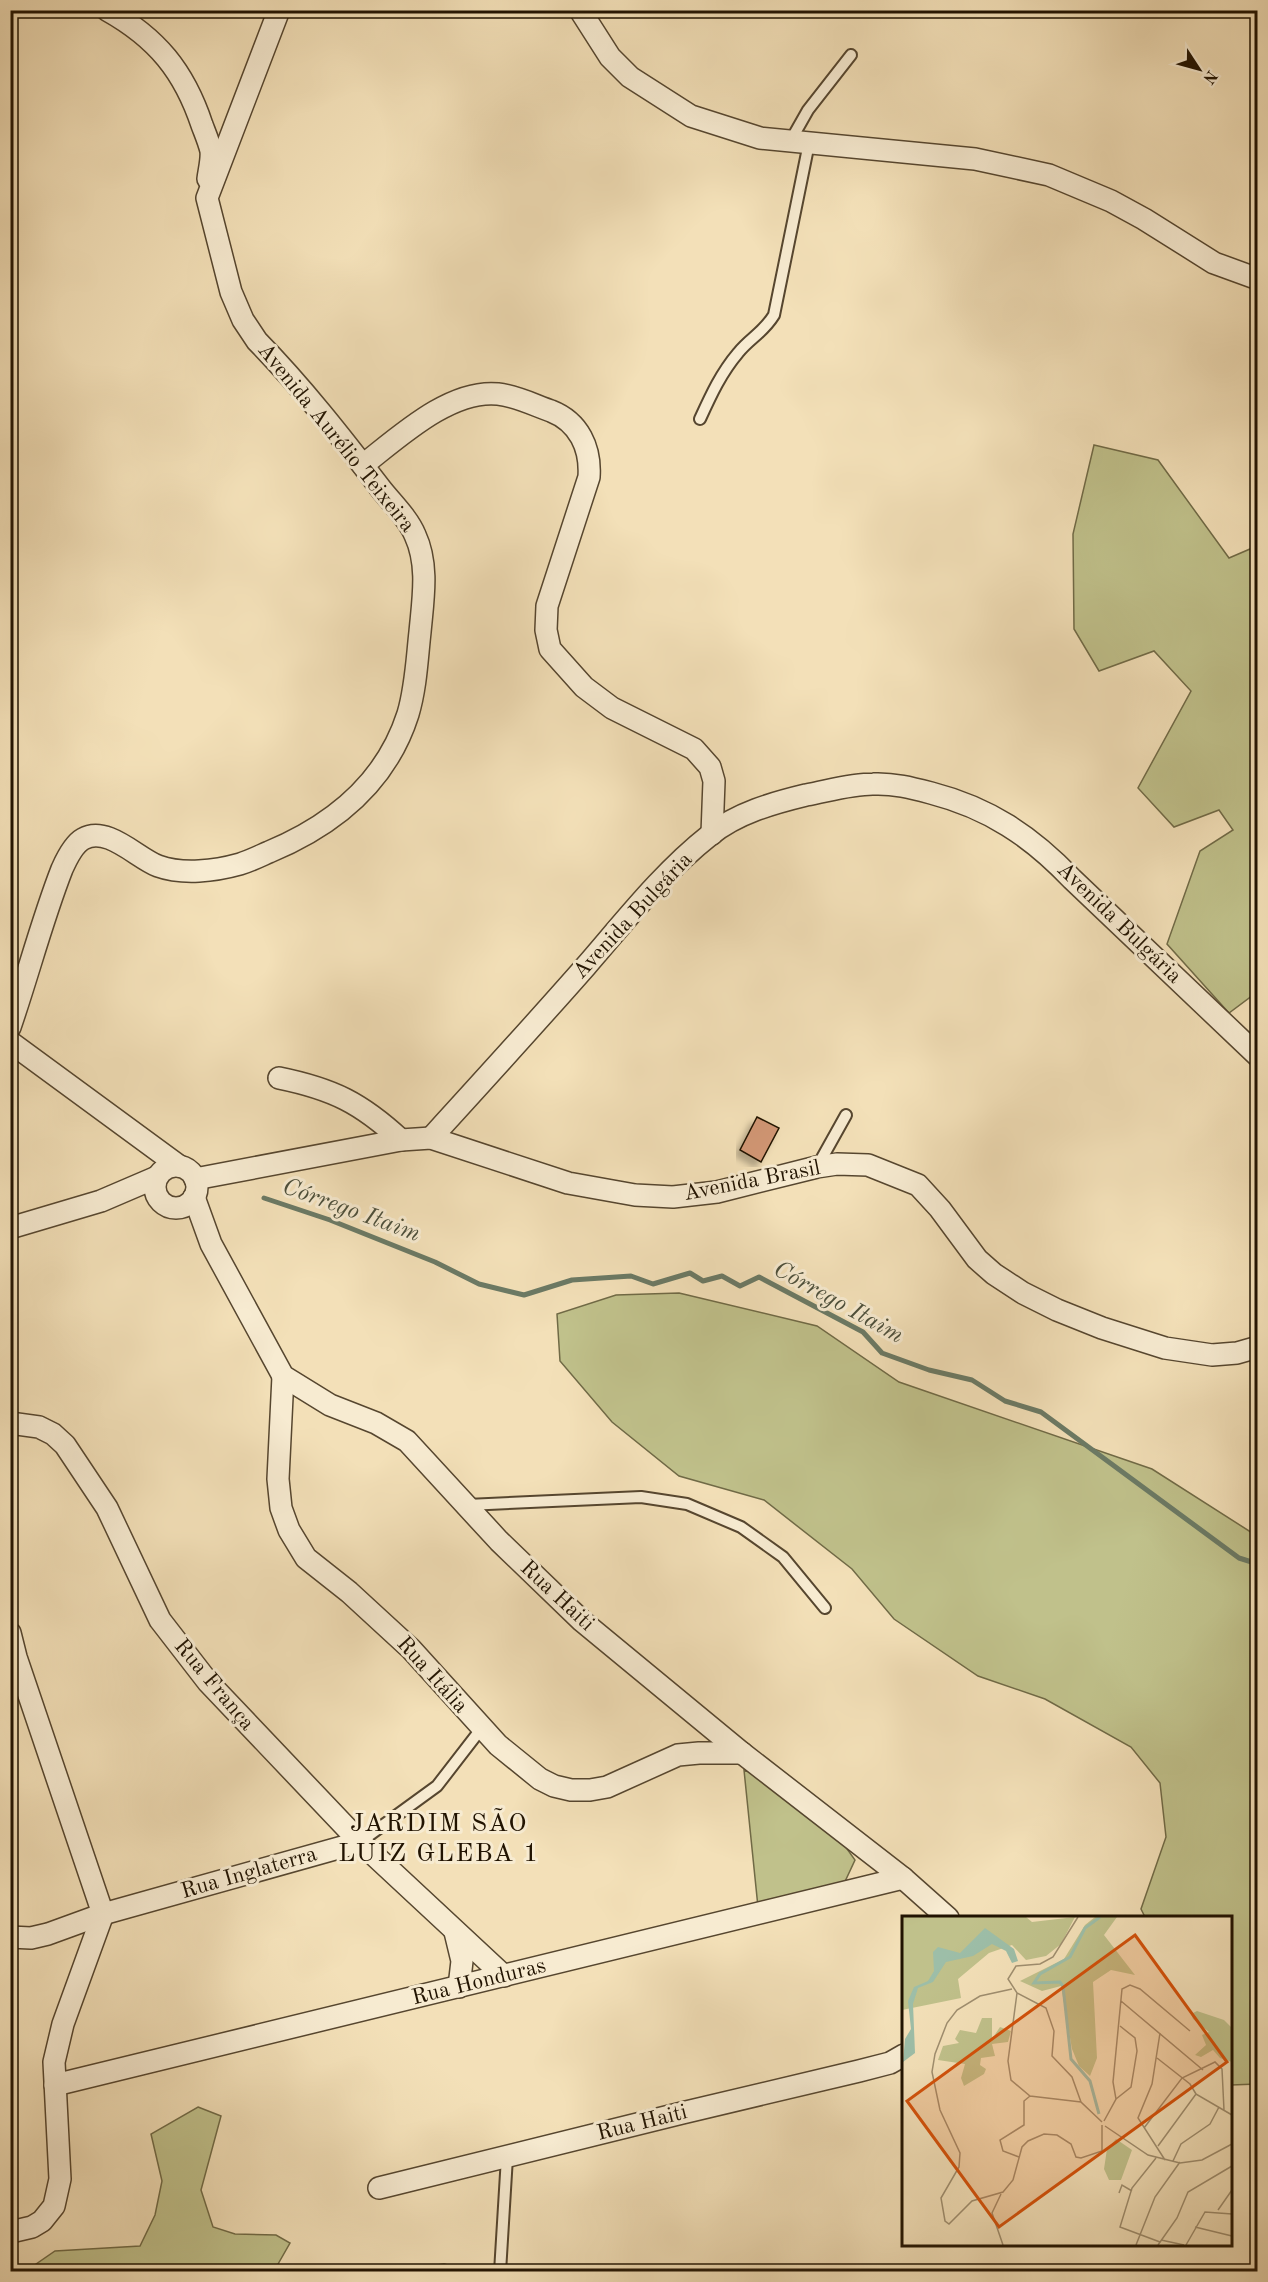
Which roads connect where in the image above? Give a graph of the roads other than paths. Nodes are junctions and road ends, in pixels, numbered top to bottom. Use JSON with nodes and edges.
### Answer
{"nodes":[{"id":1,"x":107,"y":10,"type":"edge"},
{"id":2,"x":279,"y":10,"type":"edge"},
{"id":3,"x":580,"y":10,"type":"edge"},
{"id":4,"x":851,"y":55,"type":"dead end"},
{"id":5,"x":800,"y":141,"type":"junction"},
{"id":6,"x":207,"y":198,"type":"junction"},
{"id":7,"x":1257,"y":279,"type":"edge"},
{"id":8,"x":700,"y":419,"type":"dead end"},
{"id":9,"x":363,"y":465,"type":"junction"},
{"id":10,"x":712,"y":834,"type":"junction"},
{"id":11,"x":10,"y":1027,"type":"edge"},
{"id":12,"x":10,"y":1042,"type":"edge"},
{"id":13,"x":1257,"y":1056,"type":"edge"},
{"id":14,"x":279,"y":1078,"type":"dead end"},
{"id":15,"x":846,"y":1115,"type":"dead end"},
{"id":16,"x":431,"y":1138,"type":"junction"},
{"id":17,"x":401,"y":1140,"type":"junction"},
{"id":18,"x":817,"y":1167,"type":"junction"},
{"id":19,"x":157,"y":1177,"type":"junction"},
{"id":20,"x":190,"y":1181,"type":"junction"},
{"id":21,"x":100,"y":1201,"type":"junction"},
{"id":22,"x":163,"y":1203,"type":"junction"},
{"id":23,"x":10,"y":1228,"type":"edge"},
{"id":24,"x":211,"y":1244,"type":"junction"},
{"id":25,"x":1257,"y":1347,"type":"edge"},
{"id":26,"x":283,"y":1376,"type":"junction"},
{"id":27,"x":10,"y":1423,"type":"edge"},
{"id":28,"x":466,"y":1505,"type":"junction"},
{"id":29,"x":825,"y":1608,"type":"dead end"},
{"id":30,"x":10,"y":1633,"type":"edge"},
{"id":31,"x":481,"y":1729,"type":"junction"},
{"id":32,"x":742,"y":1753,"type":"junction"},
{"id":33,"x":360,"y":1842,"type":"junction"},
{"id":34,"x":903,"y":1878,"type":"junction"},
{"id":35,"x":103,"y":1914,"type":"junction"},
{"id":36,"x":947,"y":1916,"type":"edge"},
{"id":37,"x":455,"y":1932,"type":"junction"},
{"id":38,"x":10,"y":1937,"type":"edge"},
{"id":39,"x":504,"y":1976,"type":"junction"},
{"id":40,"x":459,"y":1986,"type":"junction"},
{"id":41,"x":902,"y":2056,"type":"edge"},
{"id":42,"x":54,"y":2085,"type":"junction"},
{"id":43,"x":507,"y":2157,"type":"junction"},
{"id":44,"x":379,"y":2188,"type":"dead end"},
{"id":45,"x":10,"y":2230,"type":"edge"},
{"id":46,"x":500,"y":2271,"type":"edge"}],
"edges":[{"from":1,"to":6,"type":"street","name":"Avenida Aurélio Teixeira"},
{"from":2,"to":6,"type":"street"},
{"from":3,"to":5,"type":"street"},
{"from":4,"to":5,"type":"lane"},
{"from":5,"to":7,"type":"street"},
{"from":5,"to":8,"type":"lane"},
{"from":6,"to":9,"type":"street","name":"Avenida Aurélio Teixeira"},
{"from":9,"to":10,"type":"street"},
{"from":9,"to":11,"type":"street","name":"Avenida Aurélio Teixeira"},
{"from":10,"to":13,"type":"street","name":"Avenida Bulgária"},
{"from":10,"to":16,"type":"street","name":"Avenida Bulgária"},
{"from":12,"to":20,"type":"street"},
{"from":14,"to":17,"type":"street"},
{"from":15,"to":18,"type":"lane"},
{"from":16,"to":17,"type":"street","name":"Avenida Brasil"},
{"from":16,"to":18,"type":"street","name":"Avenida Brasil"},
{"from":17,"to":20,"type":"street","name":"Avenida Brasil"},
{"from":18,"to":25,"type":"street","name":"Avenida Brasil"},
{"from":19,"to":20,"type":"street"},
{"from":19,"to":21,"type":"street"},
{"from":19,"to":22,"type":"street"},
{"from":20,"to":22,"type":"street"},
{"from":20,"to":24,"type":"street","name":"Rua Haiti"},
{"from":21,"to":22,"type":"street"},
{"from":21,"to":23,"type":"street"},
{"from":22,"to":24,"type":"street","name":"Rua Haiti"},
{"from":24,"to":26,"type":"street","name":"Rua Haiti"},
{"from":26,"to":28,"type":"street","name":"Rua Haiti"},
{"from":26,"to":31,"type":"street","name":"Rua Itália"},
{"from":27,"to":33,"type":"street","name":"Rua França"},
{"from":28,"to":29,"type":"lane"},
{"from":28,"to":32,"type":"street","name":"Rua Haiti"},
{"from":30,"to":35,"type":"street"},
{"from":31,"to":32,"type":"street","name":"Rua Itália"},
{"from":31,"to":33,"type":"lane","name":"Rua Inglaterra"},
{"from":32,"to":34,"type":"street","name":"Rua Haiti"},
{"from":33,"to":35,"type":"street","name":"Rua Inglaterra"},
{"from":33,"to":37,"type":"street","name":"Rua França"},
{"from":34,"to":36,"type":"street","name":"Rua Haiti"},
{"from":34,"to":39,"type":"street","name":"Rua Honduras"},
{"from":35,"to":38,"type":"street","name":"Rua Inglaterra"},
{"from":35,"to":42,"type":"street"},
{"from":37,"to":39,"type":"street","name":"Rua França"},
{"from":37,"to":40,"type":"street"},
{"from":39,"to":40,"type":"street","name":"Rua Honduras"},
{"from":40,"to":42,"type":"street","name":"Rua Honduras"},
{"from":41,"to":43,"type":"street","name":"Rua Haiti"},
{"from":42,"to":45,"type":"street"},
{"from":43,"to":44,"type":"street","name":"Rua Haiti"},
{"from":43,"to":46,"type":"lane"}]}
